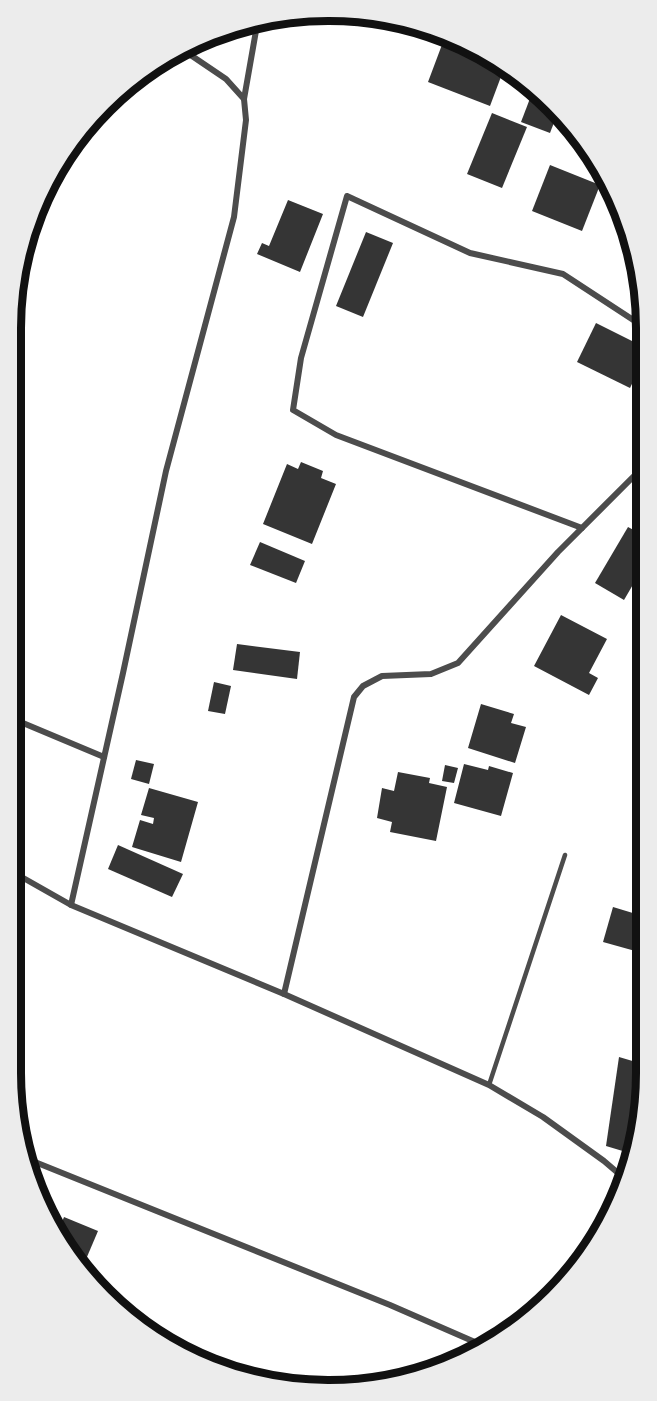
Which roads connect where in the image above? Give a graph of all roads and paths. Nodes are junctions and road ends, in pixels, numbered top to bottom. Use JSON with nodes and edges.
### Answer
{"nodes":[{"id":1,"x":256,"y":30,"type":"edge"},
{"id":2,"x":189,"y":55,"type":"edge"},
{"id":3,"x":244,"y":99,"type":"junction"},
{"id":4,"x":636,"y":322,"type":"edge"},
{"id":5,"x":636,"y":474,"type":"edge"},
{"id":6,"x":582,"y":528,"type":"junction"},
{"id":7,"x":21,"y":723,"type":"edge"},
{"id":8,"x":104,"y":757,"type":"junction"},
{"id":9,"x":565,"y":855,"type":"dead end"},
{"id":10,"x":21,"y":877,"type":"edge"},
{"id":11,"x":70,"y":905,"type":"junction"},
{"id":12,"x":285,"y":994,"type":"junction"},
{"id":13,"x":489,"y":1085,"type":"junction"},
{"id":14,"x":34,"y":1162,"type":"edge"},
{"id":15,"x":619,"y":1174,"type":"edge"},
{"id":16,"x":475,"y":1343,"type":"edge"}],
"edges":[{"from":1,"to":3,"type":"street"},
{"from":2,"to":3,"type":"street"},
{"from":3,"to":8,"type":"street"},
{"from":4,"to":6,"type":"street"},
{"from":5,"to":6,"type":"street"},
{"from":6,"to":12,"type":"street"},
{"from":7,"to":8,"type":"street"},
{"from":8,"to":11,"type":"street"},
{"from":9,"to":13,"type":"lane"},
{"from":10,"to":11,"type":"street"},
{"from":11,"to":12,"type":"street"},
{"from":12,"to":13,"type":"street"},
{"from":13,"to":15,"type":"street"},
{"from":14,"to":16,"type":"street"}]}
